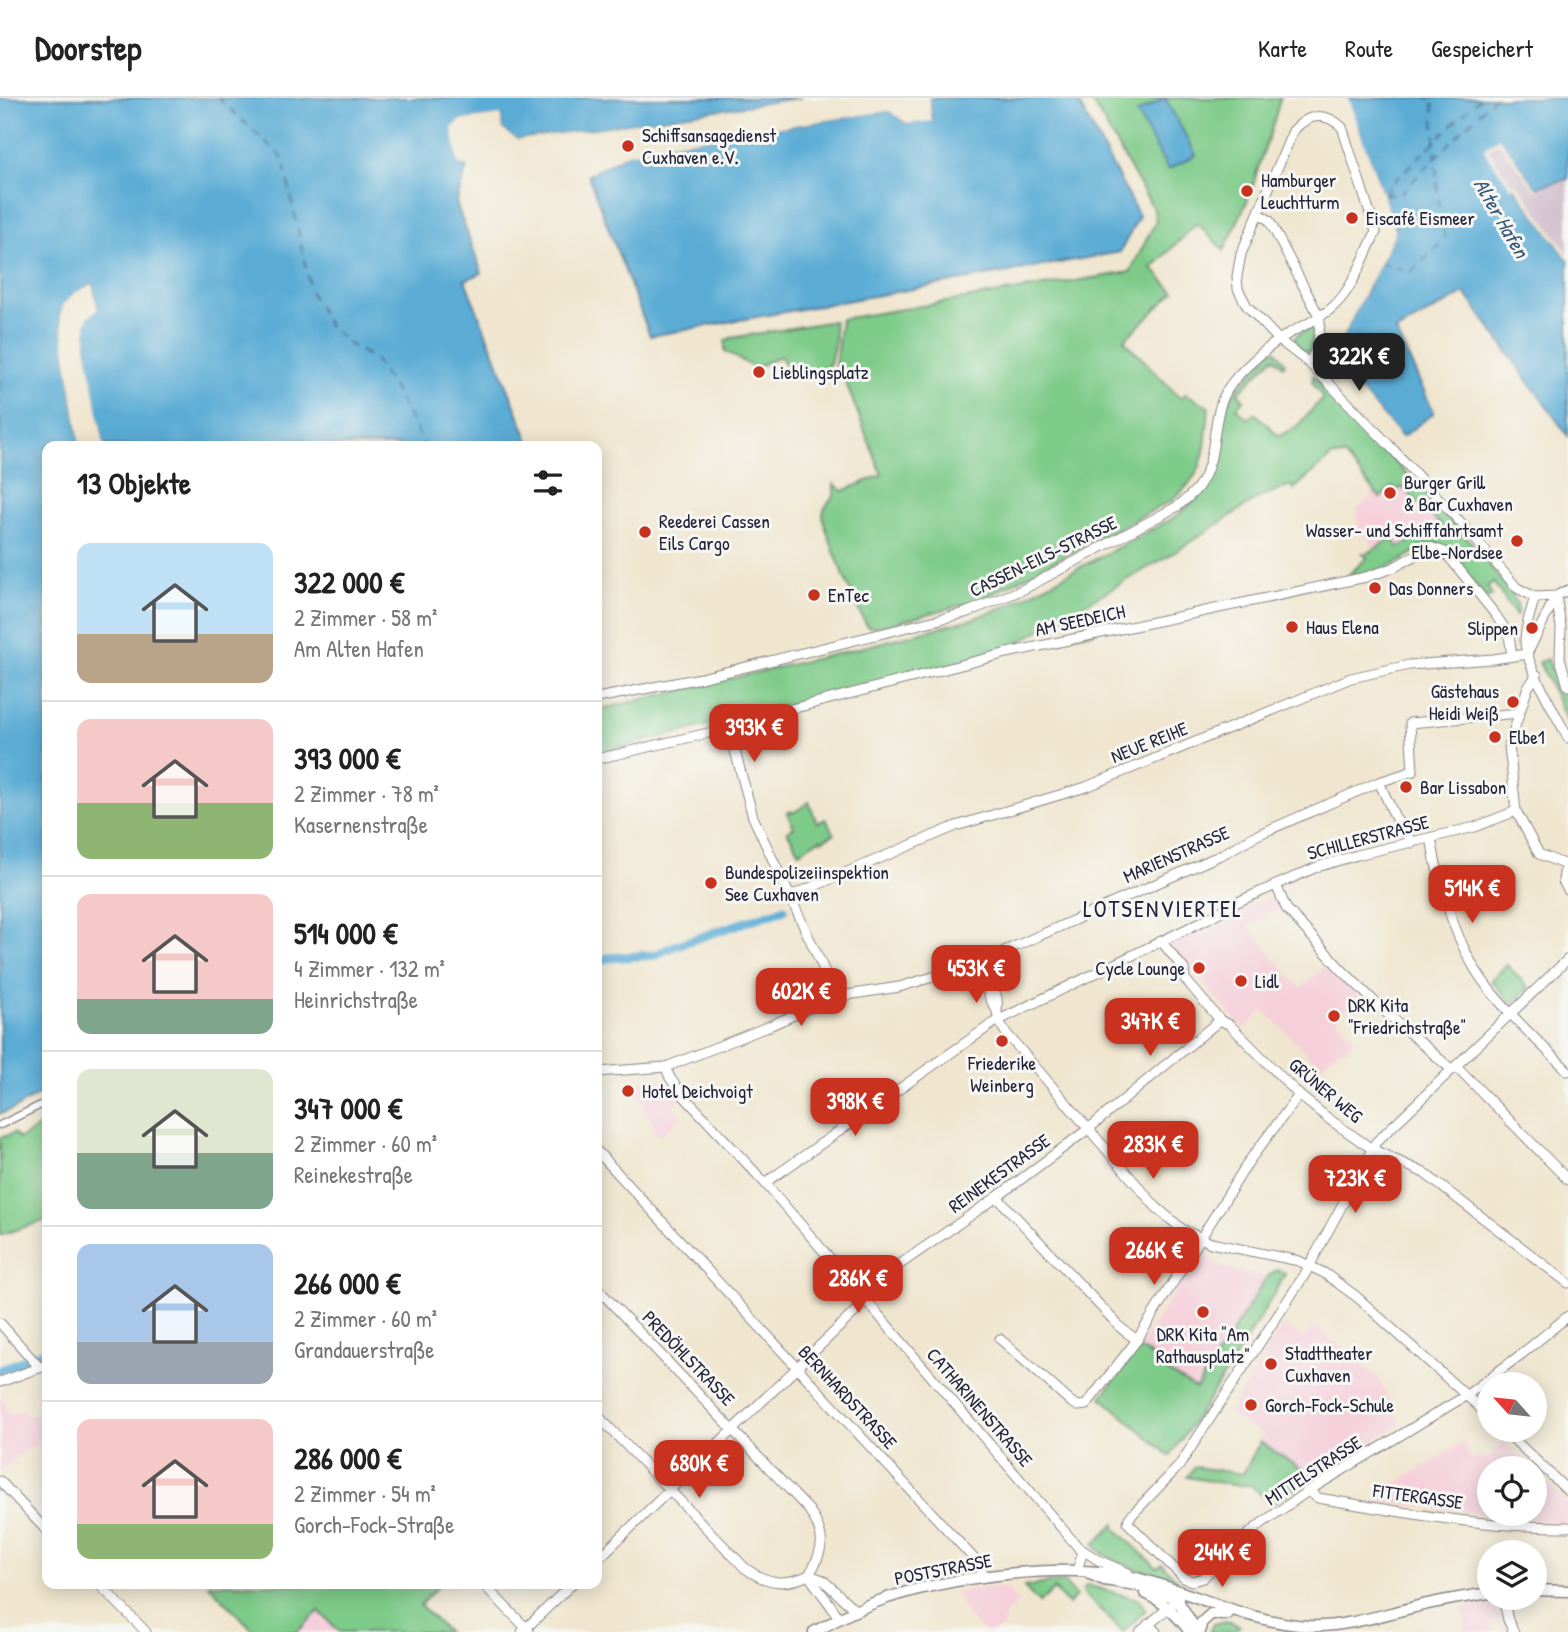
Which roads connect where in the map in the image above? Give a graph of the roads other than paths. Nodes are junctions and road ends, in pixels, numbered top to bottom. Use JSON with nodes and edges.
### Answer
{"nodes":[{"id":1,"x":1259,"y":214,"type":"junction"},
{"id":2,"x":1320,"y":318,"type":"junction"},
{"id":3,"x":1279,"y":340,"type":"junction"},
{"id":4,"x":1309,"y":363,"type":"junction"},
{"id":5,"x":1568,"y":590,"type":"edge"},
{"id":6,"x":1556,"y":596,"type":"junction"},
{"id":7,"x":1535,"y":597,"type":"junction"},
{"id":8,"x":1541,"y":626,"type":"junction"},
{"id":9,"x":1561,"y":627,"type":"junction"},
{"id":10,"x":1535,"y":638,"type":"junction"},
{"id":11,"x":1527,"y":654,"type":"junction"},
{"id":12,"x":1512,"y":656,"type":"junction"},
{"id":13,"x":1536,"y":675,"type":"junction"},
{"id":14,"x":1568,"y":687,"type":"edge"},
{"id":15,"x":602,"y":697,"type":"edge"},
{"id":16,"x":1519,"y":713,"type":"junction"},
{"id":17,"x":721,"y":730,"type":"junction"},
{"id":18,"x":1568,"y":738,"type":"edge"},
{"id":19,"x":602,"y":758,"type":"edge"},
{"id":20,"x":1379,"y":782,"type":"junction"},
{"id":21,"x":1516,"y":811,"type":"junction"},
{"id":22,"x":1431,"y":838,"type":"junction"},
{"id":23,"x":1412,"y":843,"type":"junction"},
{"id":24,"x":1566,"y":866,"type":"edge"},
{"id":25,"x":1276,"y":884,"type":"junction"},
{"id":26,"x":1568,"y":890,"type":"edge"},
{"id":27,"x":792,"y":896,"type":"junction"},
{"id":28,"x":1161,"y":941,"type":"junction"},
{"id":29,"x":1568,"y":959,"type":"edge"},
{"id":30,"x":973,"y":965,"type":"junction"},
{"id":31,"x":834,"y":997,"type":"junction"},
{"id":32,"x":1510,"y":1013,"type":"junction"},
{"id":33,"x":998,"y":1015,"type":"junction"},
{"id":34,"x":1220,"y":1020,"type":"junction"},
{"id":35,"x":666,"y":1066,"type":"junction"},
{"id":36,"x":1451,"y":1069,"type":"junction"},
{"id":37,"x":1568,"y":1071,"type":"edge"},
{"id":38,"x":602,"y":1072,"type":"edge"},
{"id":39,"x":1300,"y":1095,"type":"junction"},
{"id":40,"x":42,"y":1104,"type":"edge"},
{"id":41,"x":0,"y":1125,"type":"edge"},
{"id":42,"x":1087,"y":1129,"type":"junction"},
{"id":43,"x":1372,"y":1149,"type":"junction"},
{"id":44,"x":602,"y":1156,"type":"edge"},
{"id":45,"x":1568,"y":1180,"type":"edge"},
{"id":46,"x":765,"y":1183,"type":"junction"},
{"id":47,"x":997,"y":1197,"type":"junction"},
{"id":48,"x":1200,"y":1239,"type":"junction"},
{"id":49,"x":1310,"y":1265,"type":"junction"},
{"id":50,"x":1568,"y":1283,"type":"edge"},
{"id":51,"x":602,"y":1293,"type":"edge"},
{"id":52,"x":863,"y":1298,"type":"junction"},
{"id":53,"x":1568,"y":1316,"type":"edge"},
{"id":54,"x":0,"y":1323,"type":"edge"},
{"id":55,"x":1000,"y":1339,"type":"dead end"},
{"id":56,"x":1137,"y":1340,"type":"junction"},
{"id":57,"x":38,"y":1362,"type":"edge"},
{"id":58,"x":797,"y":1368,"type":"junction"},
{"id":59,"x":0,"y":1382,"type":"edge"},
{"id":60,"x":1467,"y":1395,"type":"junction"},
{"id":61,"x":1477,"y":1405,"type":"edge"},
{"id":62,"x":602,"y":1421,"type":"edge"},
{"id":63,"x":734,"y":1430,"type":"junction"},
{"id":64,"x":1517,"y":1442,"type":"edge"},
{"id":65,"x":0,"y":1481,"type":"edge"},
{"id":66,"x":669,"y":1491,"type":"junction"},
{"id":67,"x":1308,"y":1491,"type":"junction"},
{"id":68,"x":1568,"y":1491,"type":"edge"},
{"id":69,"x":3,"y":1493,"type":"edge"},
{"id":70,"x":42,"y":1527,"type":"edge"},
{"id":71,"x":1568,"y":1527,"type":"edge"},
{"id":72,"x":1078,"y":1547,"type":"junction"},
{"id":73,"x":602,"y":1555,"type":"edge"},
{"id":74,"x":1081,"y":1571,"type":"junction"},
{"id":75,"x":809,"y":1575,"type":"junction"},
{"id":76,"x":984,"y":1577,"type":"junction"},
{"id":77,"x":1140,"y":1579,"type":"junction"},
{"id":78,"x":104,"y":1589,"type":"edge"},
{"id":79,"x":488,"y":1589,"type":"edge"},
{"id":80,"x":567,"y":1589,"type":"edge"},
{"id":81,"x":1547,"y":1590,"type":"edge"},
{"id":82,"x":1568,"y":1591,"type":"edge"},
{"id":83,"x":1477,"y":1595,"type":"edge"},
{"id":84,"x":1172,"y":1600,"type":"junction"},
{"id":85,"x":1506,"y":1610,"type":"edge"},
{"id":86,"x":856,"y":1611,"type":"junction"},
{"id":87,"x":1228,"y":1614,"type":"junction"},
{"id":88,"x":1253,"y":1616,"type":"junction"},
{"id":89,"x":839,"y":1619,"type":"junction"},
{"id":90,"x":1148,"y":1624,"type":"junction"},
{"id":91,"x":1343,"y":1628,"type":"edge"},
{"id":92,"x":526,"y":1631,"type":"edge"},
{"id":93,"x":146,"y":1632,"type":"edge"},
{"id":94,"x":815,"y":1632,"type":"edge"},
{"id":95,"x":1140,"y":1632,"type":"edge"},
{"id":96,"x":1156,"y":1632,"type":"edge"},
{"id":97,"x":1190,"y":1632,"type":"edge"},
{"id":98,"x":1199,"y":1632,"type":"edge"},
{"id":99,"x":1514,"y":1632,"type":"edge"}],
"edges":[{"from":1,"to":2,"type":"street"},
{"from":1,"to":2,"type":"street","name":"CASSEN-EILS-STRASSE"},
{"from":1,"to":3,"type":"street"},
{"from":2,"to":3,"type":"street","name":"CASSEN-EILS-STRASSE"},
{"from":2,"to":4,"type":"street"},
{"from":3,"to":4,"type":"street"},
{"from":3,"to":15,"type":"street","name":"CASSEN-EILS-STRASSE"},
{"from":4,"to":7,"type":"street"},
{"from":5,"to":6,"type":"street"},
{"from":6,"to":7,"type":"street"},
{"from":6,"to":8,"type":"street"},
{"from":6,"to":9,"type":"street"},
{"from":7,"to":10,"type":"street"},
{"from":7,"to":11,"type":"street"},
{"from":8,"to":9,"type":"street"},
{"from":8,"to":10,"type":"street"},
{"from":9,"to":14,"type":"street"},
{"from":10,"to":11,"type":"street"},
{"from":11,"to":12,"type":"street","name":"NEUE REIHE"},
{"from":11,"to":13,"type":"street"},
{"from":12,"to":17,"type":"street","name":"AM SEEDEICH"},
{"from":12,"to":27,"type":"street","name":"NEUE REIHE"},
{"from":13,"to":16,"type":"street"},
{"from":13,"to":18,"type":"street"},
{"from":16,"to":20,"type":"street","name":"MARIENSTRASSE"},
{"from":16,"to":21,"type":"street"},
{"from":17,"to":19,"type":"street","name":"AM SEEDEICH"},
{"from":17,"to":27,"type":"street"},
{"from":20,"to":23,"type":"street"},
{"from":20,"to":30,"type":"street","name":"MARIENSTRASSE"},
{"from":21,"to":22,"type":"street","name":"SCHILLERSTRASSE"},
{"from":21,"to":24,"type":"street"},
{"from":22,"to":23,"type":"street","name":"SCHILLERSTRASSE"},
{"from":22,"to":32,"type":"street"},
{"from":23,"to":25,"type":"street","name":"SCHILLERSTRASSE"},
{"from":24,"to":26,"type":"street"},
{"from":25,"to":28,"type":"street","name":"SCHILLERSTRASSE"},
{"from":25,"to":36,"type":"street"},
{"from":27,"to":31,"type":"street"},
{"from":28,"to":33,"type":"street","name":"SCHILLERSTRASSE"},
{"from":28,"to":34,"type":"street","name":"GRÜNER WEG"},
{"from":29,"to":32,"type":"street"},
{"from":30,"to":31,"type":"street","name":"MARIENSTRASSE"},
{"from":30,"to":33,"type":"street"},
{"from":31,"to":35,"type":"street","name":"MARIENSTRASSE"},
{"from":32,"to":36,"type":"street"},
{"from":32,"to":37,"type":"street"},
{"from":33,"to":42,"type":"street"},
{"from":33,"to":46,"type":"street","name":"SCHILLERSTRASSE"},
{"from":34,"to":39,"type":"street","name":"GRÜNER WEG"},
{"from":34,"to":42,"type":"street","name":"REINEKESTRASSE"},
{"from":35,"to":38,"type":"street","name":"MARIENSTRASSE"},
{"from":35,"to":46,"type":"street","name":"CATHARINENSTRASSE"},
{"from":36,"to":43,"type":"street"},
{"from":36,"to":45,"type":"street"},
{"from":39,"to":43,"type":"street","name":"GRÜNER WEG"},
{"from":39,"to":48,"type":"street"},
{"from":40,"to":41,"type":"street"},
{"from":42,"to":47,"type":"street","name":"REINEKESTRASSE"},
{"from":42,"to":48,"type":"street"},
{"from":43,"to":49,"type":"street"},
{"from":43,"to":50,"type":"street","name":"GRÜNER WEG"},
{"from":44,"to":58,"type":"street","name":"BERNHARDSTRASSE"},
{"from":46,"to":52,"type":"street","name":"CATHARINENSTRASSE"},
{"from":47,"to":52,"type":"street","name":"REINEKESTRASSE"},
{"from":47,"to":56,"type":"street"},
{"from":48,"to":49,"type":"street"},
{"from":48,"to":56,"type":"street"},
{"from":49,"to":60,"type":"street"},
{"from":49,"to":67,"type":"street","name":"MITTELSTRASSE"},
{"from":51,"to":63,"type":"street","name":"PREDÖHLSTRASSE"},
{"from":52,"to":58,"type":"street","name":"REINEKESTRASSE"},
{"from":52,"to":72,"type":"street","name":"CATHARINENSTRASSE"},
{"from":53,"to":60,"type":"street","name":"MITTELSTRASSE"},
{"from":54,"to":57,"type":"street"},
{"from":55,"to":56,"type":"street"},
{"from":57,"to":59,"type":"street"},
{"from":58,"to":63,"type":"street","name":"REINEKESTRASSE"},
{"from":58,"to":76,"type":"street","name":"BERNHARDSTRASSE"},
{"from":60,"to":61,"type":"street"},
{"from":60,"to":67,"type":"street","name":"MITTELSTRASSE"},
{"from":62,"to":66,"type":"street"},
{"from":63,"to":66,"type":"street","name":"REINEKESTRASSE"},
{"from":63,"to":75,"type":"street","name":"PREDÖHLSTRASSE"},
{"from":64,"to":68,"type":"street"},
{"from":65,"to":69,"type":"street"},
{"from":66,"to":73,"type":"street","name":"REINEKESTRASSE"},
{"from":66,"to":75,"type":"street"},
{"from":67,"to":71,"type":"street","name":"FITTERGASSE"},
{"from":69,"to":70,"type":"street"},
{"from":72,"to":74,"type":"street"},
{"from":72,"to":77,"type":"street","name":"CATHARINENSTRASSE"},
{"from":74,"to":76,"type":"street","name":"POSTSTRASSE"},
{"from":74,"to":77,"type":"street","name":"POSTSTRASSE"},
{"from":74,"to":84,"type":"street","name":"POSTSTRASSE"},
{"from":75,"to":86,"type":"street"},
{"from":75,"to":89,"type":"street"},
{"from":76,"to":86,"type":"street","name":"POSTSTRASSE"},
{"from":77,"to":84,"type":"street","name":"POSTSTRASSE"},
{"from":78,"to":93,"type":"street"},
{"from":79,"to":92,"type":"street"},
{"from":80,"to":92,"type":"street"},
{"from":81,"to":82,"type":"street"},
{"from":83,"to":91,"type":"street","name":"POSTSTRASSE"},
{"from":84,"to":87,"type":"street","name":"POSTSTRASSE"},
{"from":84,"to":88,"type":"street","name":"POSTSTRASSE"},
{"from":84,"to":90,"type":"street"},
{"from":84,"to":97,"type":"street"},
{"from":84,"to":98,"type":"street"},
{"from":85,"to":99,"type":"street"},
{"from":86,"to":89,"type":"street","name":"POSTSTRASSE"},
{"from":87,"to":88,"type":"street","name":"POSTSTRASSE"},
{"from":87,"to":98,"type":"street"},
{"from":88,"to":91,"type":"street","name":"POSTSTRASSE"},
{"from":89,"to":94,"type":"street","name":"POSTSTRASSE"},
{"from":90,"to":95,"type":"street"},
{"from":90,"to":96,"type":"street"}]}
